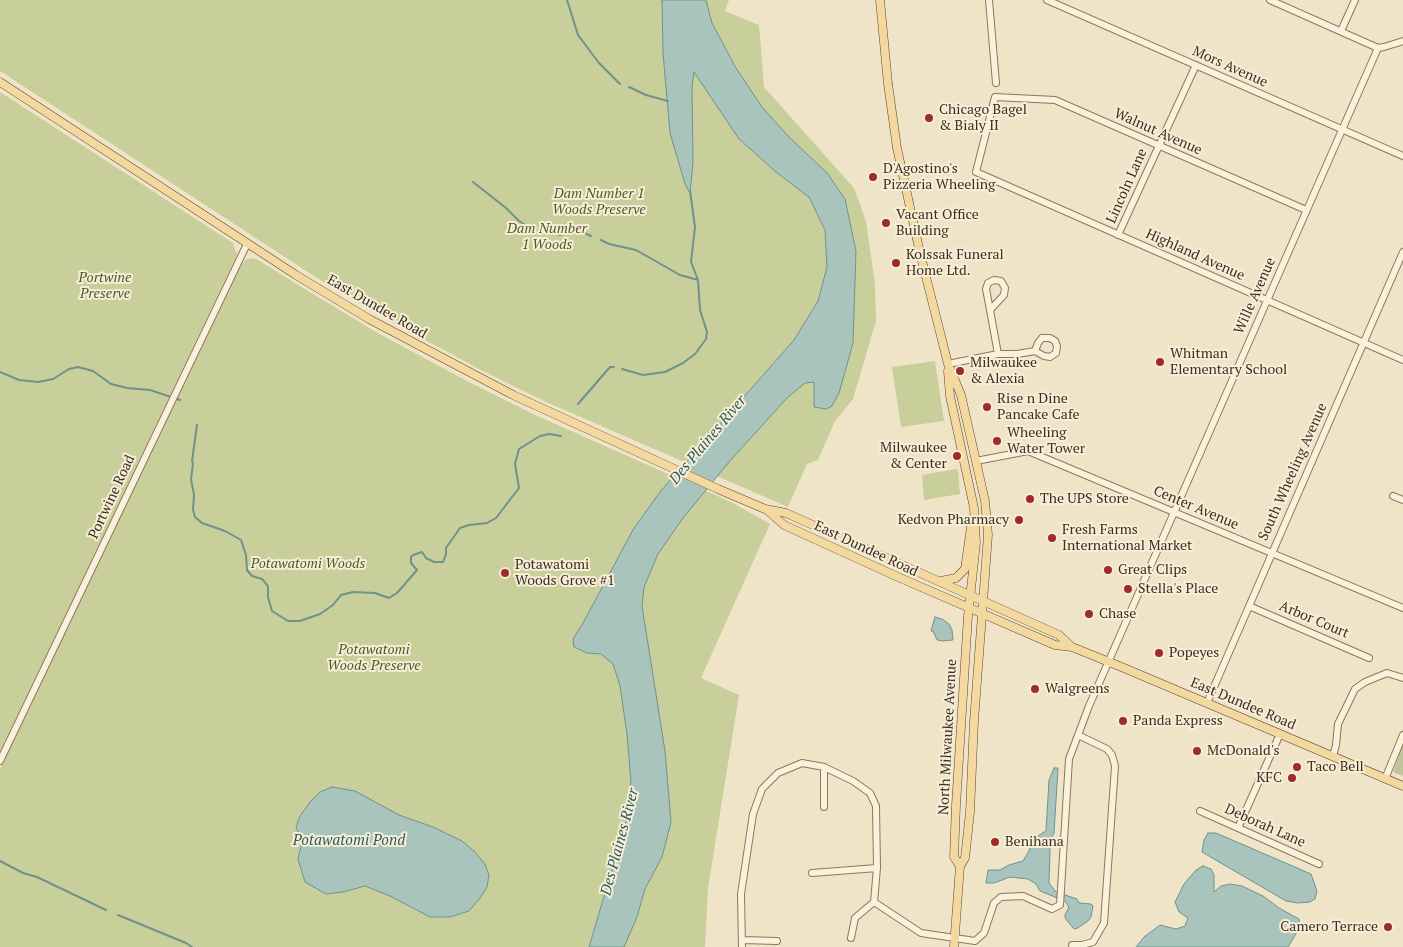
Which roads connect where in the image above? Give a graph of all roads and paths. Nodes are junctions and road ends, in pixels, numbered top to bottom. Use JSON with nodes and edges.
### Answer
{"nodes":[{"id":1,"x":880,"y":0,"type":"edge"},
{"id":2,"x":989,"y":0,"type":"edge"},
{"id":3,"x":1047,"y":0,"type":"edge"},
{"id":4,"x":1270,"y":0,"type":"edge"},
{"id":5,"x":1355,"y":0,"type":"edge"},
{"id":6,"x":1341,"y":31,"type":"junction"},
{"id":7,"x":1403,"y":41,"type":"edge"},
{"id":8,"x":1378,"y":48,"type":"junction"},
{"id":9,"x":1196,"y":65,"type":"junction"},
{"id":10,"x":0,"y":82,"type":"edge"},
{"id":11,"x":996,"y":83,"type":"dead end"},
{"id":12,"x":1342,"y":129,"type":"junction"},
{"id":13,"x":1158,"y":145,"type":"junction"},
{"id":14,"x":1403,"y":156,"type":"edge"},
{"id":15,"x":976,"y":172,"type":"joint"},
{"id":16,"x":1306,"y":210,"type":"junction"},
{"id":17,"x":1118,"y":235,"type":"junction"},
{"id":18,"x":247,"y":244,"type":"junction"},
{"id":19,"x":1403,"y":252,"type":"edge"},
{"id":20,"x":1267,"y":300,"type":"junction"},
{"id":21,"x":990,"y":310,"type":"junction"},
{"id":22,"x":1363,"y":343,"type":"junction"},
{"id":23,"x":1035,"y":351,"type":"dead end"},
{"id":24,"x":998,"y":354,"type":"junction"},
{"id":25,"x":1403,"y":360,"type":"edge"},
{"id":26,"x":948,"y":364,"type":"junction"},
{"id":27,"x":976,"y":461,"type":"junction"},
{"id":28,"x":1393,"y":496,"type":"dead end"},
{"id":29,"x":1403,"y":500,"type":"edge"},
{"id":30,"x":974,"y":508,"type":"junction"},
{"id":31,"x":765,"y":509,"type":"junction"},
{"id":32,"x":1174,"y":512,"type":"junction"},
{"id":33,"x":1272,"y":553,"type":"junction"},
{"id":34,"x":938,"y":581,"type":"junction"},
{"id":35,"x":970,"y":595,"type":"junction"},
{"id":36,"x":984,"y":602,"type":"junction"},
{"id":37,"x":1249,"y":606,"type":"junction"},
{"id":38,"x":969,"y":608,"type":"junction"},
{"id":39,"x":1403,"y":608,"type":"edge"},
{"id":40,"x":983,"y":614,"type":"junction"},
{"id":41,"x":1072,"y":647,"type":"junction"},
{"id":42,"x":1368,"y":658,"type":"dead end"},
{"id":43,"x":1109,"y":661,"type":"junction"},
{"id":44,"x":1403,"y":678,"type":"edge"},
{"id":45,"x":1206,"y":703,"type":"junction"},
{"id":46,"x":1280,"y":734,"type":"junction"},
{"id":47,"x":1403,"y":735,"type":"edge"},
{"id":48,"x":1078,"y":736,"type":"junction"},
{"id":49,"x":1332,"y":756,"type":"junction"},
{"id":50,"x":0,"y":761,"type":"edge"},
{"id":51,"x":824,"y":767,"type":"junction"},
{"id":52,"x":1385,"y":779,"type":"junction"},
{"id":53,"x":1403,"y":786,"type":"edge"},
{"id":54,"x":824,"y":807,"type":"dead end"},
{"id":55,"x":1200,"y":812,"type":"dead end"},
{"id":56,"x":1238,"y":828,"type":"junction"},
{"id":57,"x":1319,"y":864,"type":"dead end"},
{"id":58,"x":960,"y":866,"type":"junction"},
{"id":59,"x":876,"y":868,"type":"junction"},
{"id":60,"x":812,"y":873,"type":"dead end"},
{"id":61,"x":874,"y":902,"type":"junction"},
{"id":62,"x":955,"y":937,"type":"junction"},
{"id":63,"x":851,"y":938,"type":"dead end"},
{"id":64,"x":777,"y":942,"type":"dead end"},
{"id":65,"x":742,"y":943,"type":"edge"},
{"id":66,"x":1095,"y":944,"type":"edge"},
{"id":67,"x":1072,"y":945,"type":"dead end"},
{"id":68,"x":954,"y":947,"type":"edge"}],
"edges":[{"from":1,"to":26,"type":"main road"},
{"from":2,"to":11,"type":"street"},
{"from":3,"to":9,"type":"street","name":"Mors Avenue"},
{"from":4,"to":6,"type":"street"},
{"from":5,"to":6,"type":"street"},
{"from":6,"to":8,"type":"street"},
{"from":7,"to":8,"type":"street"},
{"from":8,"to":12,"type":"street","name":"Wille Avenue"},
{"from":9,"to":12,"type":"street","name":"Mors Avenue"},
{"from":9,"to":13,"type":"street","name":"Lincoln Lane"},
{"from":10,"to":18,"type":"main road","name":"East Dundee Road"},
{"from":12,"to":14,"type":"street","name":"Mors Avenue"},
{"from":12,"to":16,"type":"street","name":"Wille Avenue"},
{"from":13,"to":15,"type":"street","name":"Walnut Avenue"},
{"from":13,"to":16,"type":"street","name":"Walnut Avenue"},
{"from":13,"to":17,"type":"street","name":"Lincoln Lane"},
{"from":15,"to":17,"type":"street","name":"Highland Avenue"},
{"from":16,"to":20,"type":"street","name":"Wille Avenue"},
{"from":17,"to":20,"type":"street","name":"Highland Avenue"},
{"from":18,"to":31,"type":"main road","name":"East Dundee Road"},
{"from":18,"to":50,"type":"street","name":"Portwine Road"},
{"from":19,"to":22,"type":"street","name":"South Wheeling Avenue"},
{"from":20,"to":22,"type":"street","name":"Highland Avenue"},
{"from":20,"to":32,"type":"street","name":"Wille Avenue"},
{"from":21,"to":21,"type":"street"},
{"from":21,"to":24,"type":"street"},
{"from":22,"to":25,"type":"street","name":"Highland Avenue"},
{"from":22,"to":33,"type":"street","name":"South Wheeling Avenue"},
{"from":23,"to":24,"type":"street"},
{"from":24,"to":26,"type":"street"},
{"from":26,"to":27,"type":"main road","name":"North Milwaukee Avenue"},
{"from":26,"to":30,"type":"main road"},
{"from":27,"to":32,"type":"street","name":"Center Avenue"},
{"from":27,"to":36,"type":"main road","name":"North Milwaukee Avenue"},
{"from":28,"to":29,"type":"street"},
{"from":30,"to":34,"type":"main road"},
{"from":30,"to":35,"type":"main road","name":"North Milwaukee Avenue"},
{"from":31,"to":34,"type":"main road","name":"East Dundee Road"},
{"from":31,"to":38,"type":"main road","name":"East Dundee Road"},
{"from":32,"to":33,"type":"street","name":"Center Avenue"},
{"from":32,"to":43,"type":"street","name":"Wille Avenue"},
{"from":33,"to":37,"type":"street","name":"South Wheeling Avenue"},
{"from":33,"to":39,"type":"street","name":"Center Avenue"},
{"from":34,"to":35,"type":"main road","name":"East Dundee Road"},
{"from":35,"to":36,"type":"main road","name":"East Dundee Road"},
{"from":35,"to":38,"type":"main road","name":"North Milwaukee Avenue"},
{"from":36,"to":40,"type":"main road","name":"North Milwaukee Avenue"},
{"from":36,"to":41,"type":"main road","name":"East Dundee Road"},
{"from":37,"to":42,"type":"street","name":"Arbor Court"},
{"from":37,"to":45,"type":"street","name":"South Wheeling Avenue"},
{"from":38,"to":40,"type":"main road","name":"East Dundee Road"},
{"from":38,"to":58,"type":"main road","name":"North Milwaukee Avenue"},
{"from":40,"to":41,"type":"main road","name":"East Dundee Road"},
{"from":40,"to":58,"type":"main road","name":"North Milwaukee Avenue"},
{"from":41,"to":43,"type":"main road","name":"East Dundee Road"},
{"from":43,"to":45,"type":"main road","name":"East Dundee Road"},
{"from":43,"to":48,"type":"street","name":"Wille Avenue"},
{"from":44,"to":49,"type":"street"},
{"from":45,"to":46,"type":"main road","name":"East Dundee Road"},
{"from":46,"to":49,"type":"main road","name":"East Dundee Road"},
{"from":46,"to":56,"type":"street"},
{"from":47,"to":52,"type":"street"},
{"from":48,"to":62,"type":"street","name":"Wille Avenue"},
{"from":48,"to":66,"type":"street"},
{"from":49,"to":52,"type":"main road","name":"East Dundee Road"},
{"from":51,"to":54,"type":"street"},
{"from":51,"to":59,"type":"street"},
{"from":51,"to":65,"type":"street"},
{"from":52,"to":53,"type":"main road","name":"East Dundee Road"},
{"from":55,"to":56,"type":"street","name":"Deborah Lane"},
{"from":56,"to":57,"type":"street","name":"Deborah Lane"},
{"from":58,"to":62,"type":"main road","name":"North Milwaukee Avenue"},
{"from":59,"to":60,"type":"street"},
{"from":59,"to":61,"type":"street"},
{"from":61,"to":62,"type":"street"},
{"from":61,"to":63,"type":"street"},
{"from":62,"to":68,"type":"main road","name":"North Milwaukee Avenue"},
{"from":64,"to":65,"type":"street"},
{"from":66,"to":67,"type":"street"}]}
